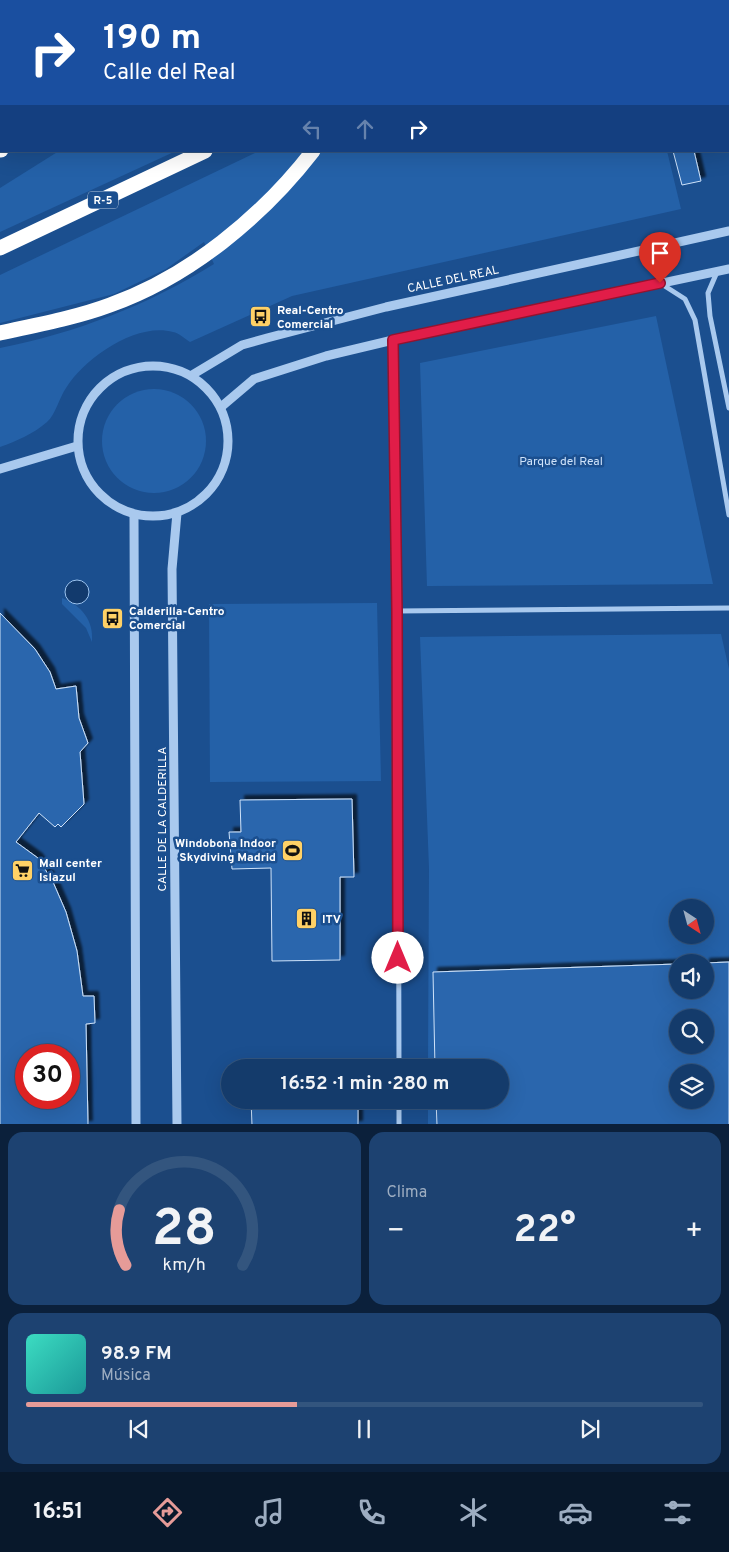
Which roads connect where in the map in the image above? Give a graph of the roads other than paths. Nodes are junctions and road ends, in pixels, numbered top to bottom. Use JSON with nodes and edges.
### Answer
{"nodes":[{"id":1,"x":204,"y":152,"type":"edge"},
{"id":2,"x":312,"y":152,"type":"edge"},
{"id":3,"x":729,"y":231,"type":"edge"},
{"id":4,"x":0,"y":248,"type":"edge"},
{"id":5,"x":729,"y":269,"type":"edge"},
{"id":6,"x":717,"y":272,"type":"junction"},
{"id":7,"x":660,"y":283,"type":"junction"},
{"id":8,"x":0,"y":333,"type":"edge"},
{"id":9,"x":393,"y":340,"type":"junction"},
{"id":10,"x":192,"y":376,"type":"junction"},
{"id":11,"x":221,"y":407,"type":"junction"},
{"id":12,"x":729,"y":408,"type":"edge"},
{"id":13,"x":77,"y":446,"type":"junction"},
{"id":14,"x":0,"y":469,"type":"edge"},
{"id":15,"x":177,"y":513,"type":"junction"},
{"id":16,"x":134,"y":515,"type":"junction"},
{"id":17,"x":729,"y":515,"type":"edge"},
{"id":18,"x":729,"y":608,"type":"edge"},
{"id":19,"x":397,"y":611,"type":"junction"},
{"id":20,"x":399,"y":1059,"type":"edge"},
{"id":21,"x":399,"y":1109,"type":"edge"},
{"id":22,"x":136,"y":1124,"type":"edge"},
{"id":23,"x":177,"y":1124,"type":"edge"},
{"id":24,"x":399,"y":1124,"type":"edge"}],
"edges":[{"from":1,"to":4,"type":"highway","number":"R-5"},
{"from":2,"to":8,"type":"highway"},
{"from":3,"to":10,"type":"street","name":"CALLE DEL REAL"},
{"from":5,"to":6,"type":"street"},
{"from":6,"to":7,"type":"street"},
{"from":6,"to":12,"type":"street"},
{"from":7,"to":9,"type":"street"},
{"from":7,"to":17,"type":"street"},
{"from":9,"to":11,"type":"street"},
{"from":9,"to":19,"type":"street"},
{"from":10,"to":11,"type":"street"},
{"from":10,"to":13,"type":"street"},
{"from":11,"to":15,"type":"street"},
{"from":13,"to":14,"type":"street"},
{"from":13,"to":16,"type":"street"},
{"from":15,"to":16,"type":"street"},
{"from":15,"to":23,"type":"street","name":"CALLE DE LA CALDERILLA"},
{"from":16,"to":22,"type":"street"},
{"from":18,"to":19,"type":"street"},
{"from":19,"to":20,"type":"street"},
{"from":21,"to":24,"type":"street"}]}
